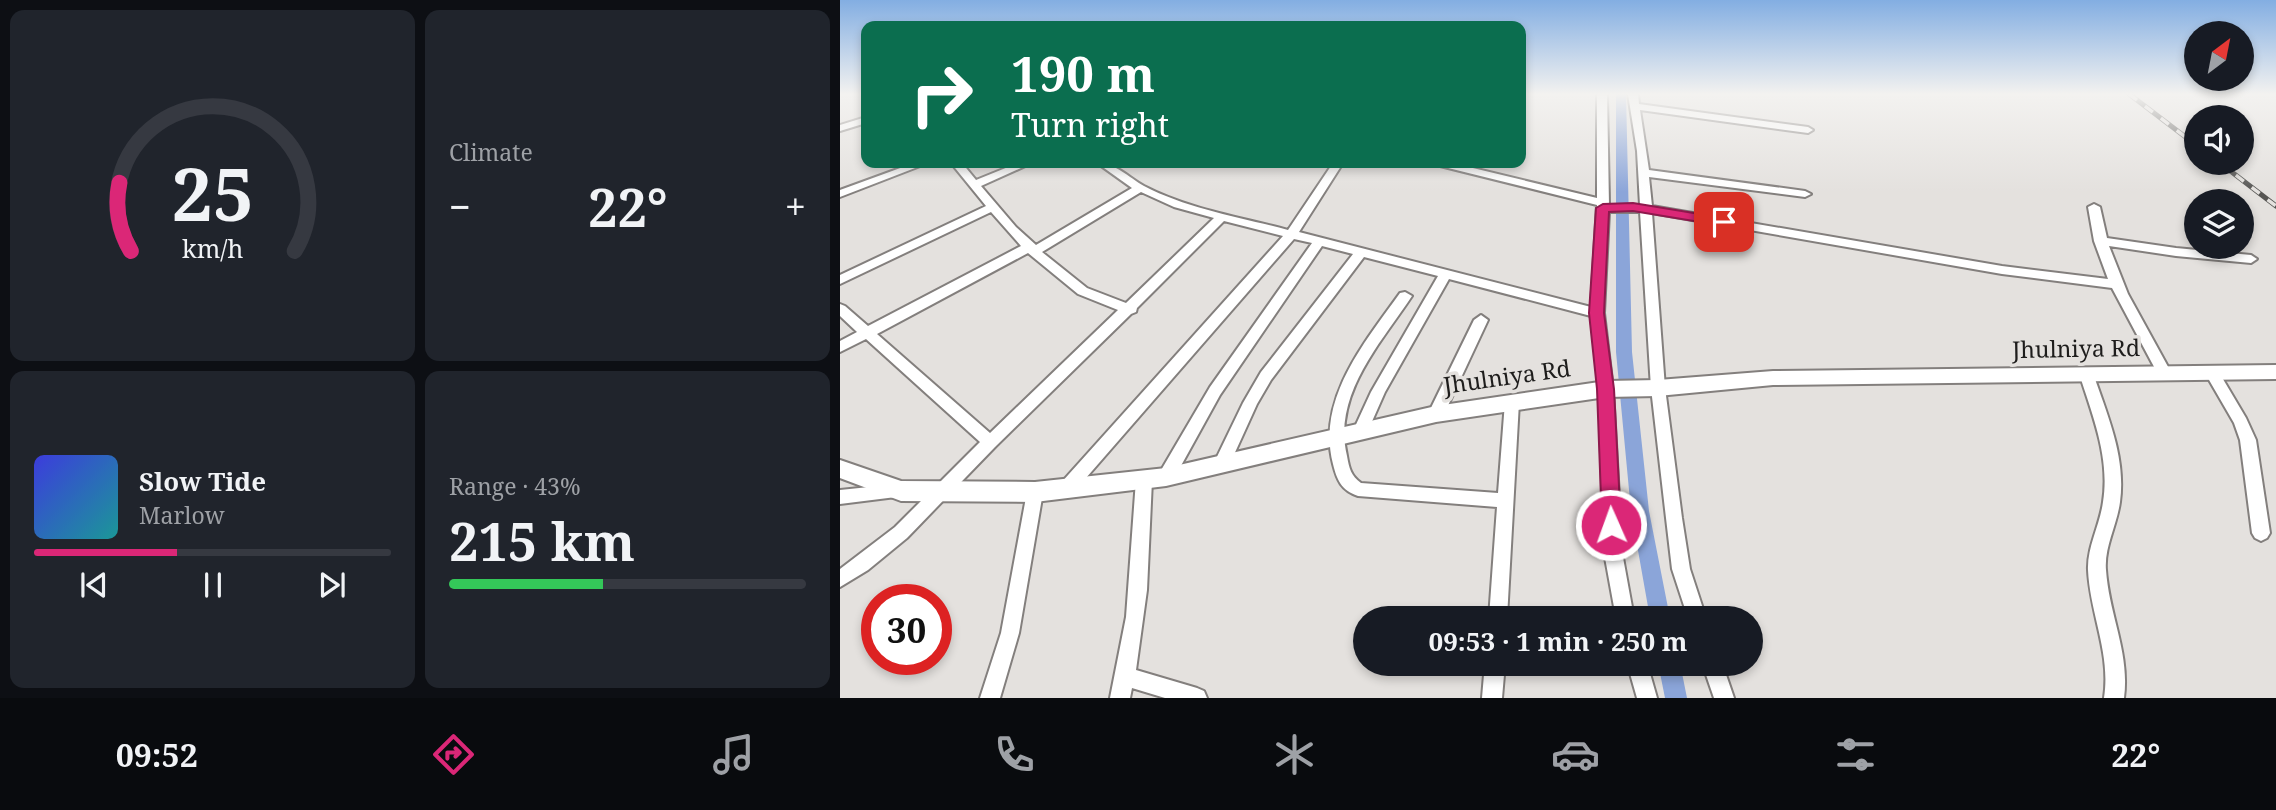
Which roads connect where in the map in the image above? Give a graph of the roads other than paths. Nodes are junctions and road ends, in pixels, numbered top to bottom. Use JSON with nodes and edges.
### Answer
{"nodes":[{"id":1,"x":1603,"y":127,"type":"edge"},
{"id":2,"x":1638,"y":127,"type":"edge"},
{"id":3,"x":1783,"y":127,"type":"edge"},
{"id":4,"x":1808,"y":131,"type":"dead end"},
{"id":5,"x":910,"y":168,"type":"edge"},
{"id":6,"x":960,"y":168,"type":"edge"},
{"id":7,"x":1015,"y":168,"type":"edge"},
{"id":8,"x":1110,"y":168,"type":"edge"},
{"id":9,"x":1335,"y":168,"type":"edge"},
{"id":10,"x":1459,"y":168,"type":"edge"},
{"id":11,"x":1644,"y":173,"type":"junction"},
{"id":12,"x":974,"y":185,"type":"junction"},
{"id":13,"x":1140,"y":188,"type":"junction"},
{"id":14,"x":840,"y":194,"type":"edge"},
{"id":15,"x":1805,"y":194,"type":"dead end"},
{"id":16,"x":1606,"y":206,"type":"junction"},
{"id":17,"x":993,"y":207,"type":"junction"},
{"id":18,"x":2094,"y":207,"type":"dead end"},
{"id":19,"x":1647,"y":209,"type":"junction"},
{"id":20,"x":1221,"y":217,"type":"junction"},
{"id":21,"x":1291,"y":235,"type":"junction"},
{"id":22,"x":2100,"y":241,"type":"junction"},
{"id":23,"x":1319,"y":242,"type":"junction"},
{"id":24,"x":1033,"y":248,"type":"junction"},
{"id":25,"x":1362,"y":253,"type":"junction"},
{"id":26,"x":2184,"y":253,"type":"edge"},
{"id":27,"x":1444,"y":275,"type":"junction"},
{"id":28,"x":840,"y":280,"type":"edge"},
{"id":29,"x":2116,"y":284,"type":"junction"},
{"id":30,"x":1405,"y":296,"type":"dead end"},
{"id":31,"x":840,"y":309,"type":"edge"},
{"id":32,"x":1131,"y":309,"type":"junction"},
{"id":33,"x":1597,"y":313,"type":"junction"},
{"id":34,"x":1481,"y":320,"type":"dead end"},
{"id":35,"x":866,"y":332,"type":"junction"},
{"id":36,"x":840,"y":347,"type":"edge"},
{"id":37,"x":2276,"y":372,"type":"edge"},
{"id":38,"x":2212,"y":373,"type":"junction"},
{"id":39,"x":2165,"y":374,"type":"junction"},
{"id":40,"x":2087,"y":376,"type":"junction"},
{"id":41,"x":1631,"y":389,"type":"junction"},
{"id":42,"x":1512,"y":402,"type":"junction"},
{"id":43,"x":1436,"y":414,"type":"junction"},
{"id":44,"x":1361,"y":431,"type":"junction"},
{"id":45,"x":1336,"y":439,"type":"junction"},
{"id":46,"x":990,"y":442,"type":"junction"},
{"id":47,"x":1221,"y":465,"type":"junction"},
{"id":48,"x":840,"y":469,"type":"edge"},
{"id":49,"x":1155,"y":478,"type":"junction"},
{"id":50,"x":1066,"y":489,"type":"junction"},
{"id":51,"x":901,"y":491,"type":"junction"},
{"id":52,"x":941,"y":492,"type":"junction"},
{"id":53,"x":1035,"y":492,"type":"junction"},
{"id":54,"x":840,"y":497,"type":"edge"},
{"id":55,"x":1504,"y":500,"type":"junction"},
{"id":56,"x":2261,"y":533,"type":"dead end"},
{"id":57,"x":840,"y":579,"type":"edge"},
{"id":58,"x":1499,"y":606,"type":"edge"},
{"id":59,"x":1623,"y":606,"type":"edge"},
{"id":60,"x":1693,"y":606,"type":"edge"},
{"id":61,"x":1125,"y":676,"type":"junction"},
{"id":62,"x":1494,"y":676,"type":"edge"},
{"id":63,"x":1641,"y":676,"type":"edge"},
{"id":64,"x":1716,"y":676,"type":"edge"},
{"id":65,"x":990,"y":698,"type":"edge"},
{"id":66,"x":1119,"y":698,"type":"edge"},
{"id":67,"x":1197,"y":698,"type":"edge"},
{"id":68,"x":1492,"y":698,"type":"edge"},
{"id":69,"x":1647,"y":698,"type":"edge"},
{"id":70,"x":1724,"y":698,"type":"edge"},
{"id":71,"x":2114,"y":698,"type":"edge"}],
"edges":[{"from":1,"to":16,"type":"street"},
{"from":2,"to":11,"type":"street"},
{"from":3,"to":4,"type":"street"},
{"from":5,"to":14,"type":"street"},
{"from":6,"to":12,"type":"street"},
{"from":7,"to":12,"type":"street"},
{"from":8,"to":13,"type":"street"},
{"from":9,"to":21,"type":"street"},
{"from":10,"to":16,"type":"street"},
{"from":11,"to":15,"type":"street"},
{"from":11,"to":19,"type":"street"},
{"from":12,"to":17,"type":"street"},
{"from":13,"to":20,"type":"street"},
{"from":13,"to":24,"type":"street"},
{"from":16,"to":19,"type":"street"},
{"from":16,"to":33,"type":"street"},
{"from":17,"to":24,"type":"street"},
{"from":17,"to":28,"type":"street"},
{"from":18,"to":22,"type":"street"},
{"from":19,"to":29,"type":"street"},
{"from":19,"to":41,"type":"street"},
{"from":20,"to":21,"type":"street"},
{"from":20,"to":32,"type":"street"},
{"from":21,"to":23,"type":"street"},
{"from":21,"to":50,"type":"street"},
{"from":22,"to":26,"type":"street"},
{"from":22,"to":29,"type":"street"},
{"from":23,"to":25,"type":"street"},
{"from":23,"to":49,"type":"street"},
{"from":24,"to":32,"type":"street"},
{"from":24,"to":35,"type":"street"},
{"from":25,"to":27,"type":"street"},
{"from":25,"to":47,"type":"street"},
{"from":27,"to":33,"type":"street"},
{"from":27,"to":44,"type":"street"},
{"from":29,"to":39,"type":"street"},
{"from":30,"to":45,"type":"street"},
{"from":31,"to":35,"type":"street"},
{"from":32,"to":46,"type":"street"},
{"from":33,"to":41,"type":"street"},
{"from":34,"to":43,"type":"street"},
{"from":35,"to":36,"type":"street"},
{"from":35,"to":46,"type":"street"},
{"from":37,"to":38,"type":"street","name":"Jhulniya Rd"},
{"from":38,"to":39,"type":"street","name":"Jhulniya Rd"},
{"from":38,"to":56,"type":"street"},
{"from":39,"to":40,"type":"street","name":"Jhulniya Rd"},
{"from":40,"to":41,"type":"street","name":"Jhulniya Rd"},
{"from":40,"to":71,"type":"street"},
{"from":41,"to":42,"type":"street","name":"Jhulniya Rd"},
{"from":41,"to":59,"type":"street"},
{"from":41,"to":60,"type":"street"},
{"from":42,"to":43,"type":"street","name":"Jhulniya Rd"},
{"from":42,"to":55,"type":"street"},
{"from":43,"to":44,"type":"street","name":"Jhulniya Rd"},
{"from":44,"to":45,"type":"street","name":"Jhulniya Rd"},
{"from":45,"to":47,"type":"street","name":"Jhulniya Rd"},
{"from":45,"to":55,"type":"street"},
{"from":46,"to":52,"type":"street"},
{"from":47,"to":49,"type":"street","name":"Jhulniya Rd"},
{"from":48,"to":51,"type":"street","name":"Jhulniya Rd"},
{"from":49,"to":50,"type":"street","name":"Jhulniya Rd"},
{"from":49,"to":61,"type":"street"},
{"from":50,"to":53,"type":"street","name":"Jhulniya Rd"},
{"from":51,"to":52,"type":"street","name":"Jhulniya Rd"},
{"from":51,"to":54,"type":"street"},
{"from":52,"to":53,"type":"street","name":"Jhulniya Rd"},
{"from":52,"to":57,"type":"street"},
{"from":53,"to":65,"type":"street"},
{"from":55,"to":58,"type":"street"},
{"from":61,"to":66,"type":"street"},
{"from":61,"to":67,"type":"street"},
{"from":62,"to":68,"type":"street"},
{"from":63,"to":69,"type":"street"},
{"from":64,"to":70,"type":"street"}]}
